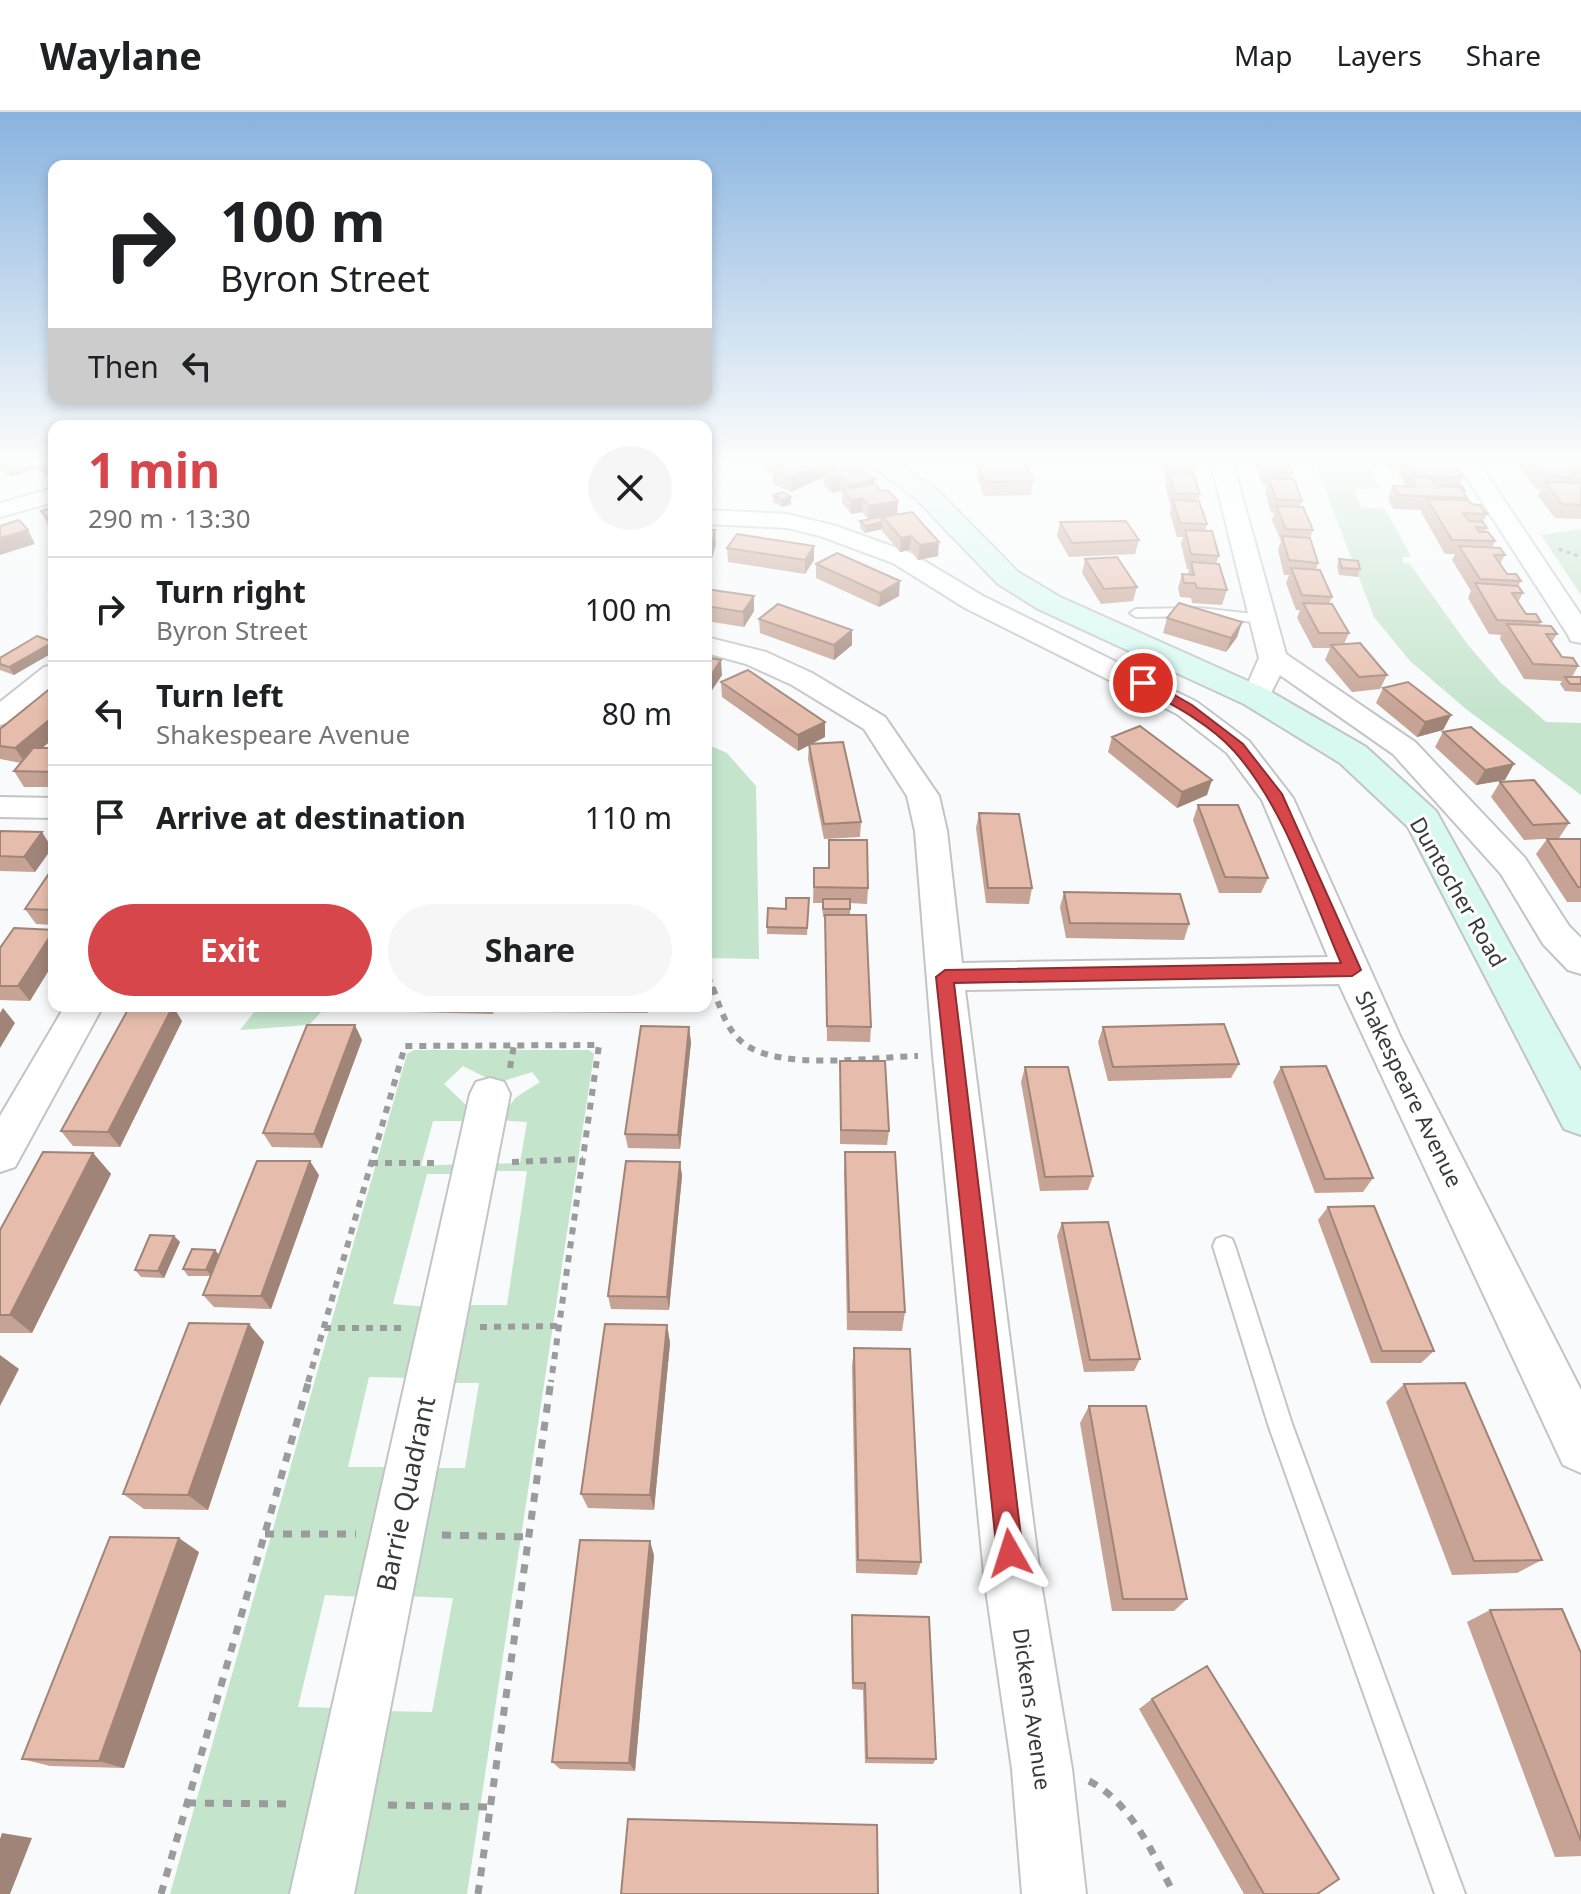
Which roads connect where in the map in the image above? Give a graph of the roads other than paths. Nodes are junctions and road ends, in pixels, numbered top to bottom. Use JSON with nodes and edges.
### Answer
{"nodes":[{"id":1,"x":870,"y":546,"type":"edge"},
{"id":2,"x":977,"y":546,"type":"edge"},
{"id":3,"x":1244,"y":546,"type":"edge"},
{"id":4,"x":1523,"y":546,"type":"edge"},
{"id":5,"x":1136,"y":613,"type":"dead end"},
{"id":6,"x":1263,"y":619,"type":"junction"},
{"id":7,"x":1581,"y":635,"type":"edge"},
{"id":8,"x":712,"y":647,"type":"edge"},
{"id":9,"x":1273,"y":658,"type":"junction"},
{"id":10,"x":48,"y":678,"type":"edge"},
{"id":11,"x":1256,"y":697,"type":"junction"},
{"id":12,"x":0,"y":716,"type":"edge"},
{"id":13,"x":0,"y":807,"type":"edge"},
{"id":14,"x":48,"y":808,"type":"edge"},
{"id":15,"x":1581,"y":961,"type":"edge"},
{"id":16,"x":1352,"y":970,"type":"junction"},
{"id":17,"x":945,"y":977,"type":"junction"},
{"id":18,"x":81,"y":1012,"type":"edge"},
{"id":19,"x":490,"y":1094,"type":"dead end"},
{"id":20,"x":1580,"y":1110,"type":"edge"},
{"id":21,"x":0,"y":1154,"type":"edge"},
{"id":22,"x":1224,"y":1246,"type":"dead end"},
{"id":23,"x":1581,"y":1447,"type":"edge"},
{"id":24,"x":322,"y":1894,"type":"edge"},
{"id":25,"x":1054,"y":1894,"type":"edge"},
{"id":26,"x":1450,"y":1894,"type":"edge"}],
"edges":[{"from":1,"to":16,"type":"street","name":"Shakespeare Avenue"},
{"from":2,"to":11,"type":"main road","name":"Duntocher Road"},
{"from":3,"to":6,"type":"street"},
{"from":4,"to":7,"type":"street"},
{"from":5,"to":6,"type":"lane"},
{"from":6,"to":9,"type":"street"},
{"from":8,"to":17,"type":"street","name":"Dickens Avenue"},
{"from":9,"to":11,"type":"street"},
{"from":9,"to":15,"type":"street"},
{"from":10,"to":12,"type":"street"},
{"from":11,"to":20,"type":"main road","name":"Duntocher Road"},
{"from":13,"to":14,"type":"street"},
{"from":16,"to":17,"type":"street"},
{"from":16,"to":23,"type":"street","name":"Shakespeare Avenue"},
{"from":17,"to":25,"type":"street","name":"Dickens Avenue"},
{"from":18,"to":21,"type":"street"},
{"from":19,"to":24,"type":"street","name":"Barrie Quadrant"},
{"from":22,"to":26,"type":"lane"}]}
